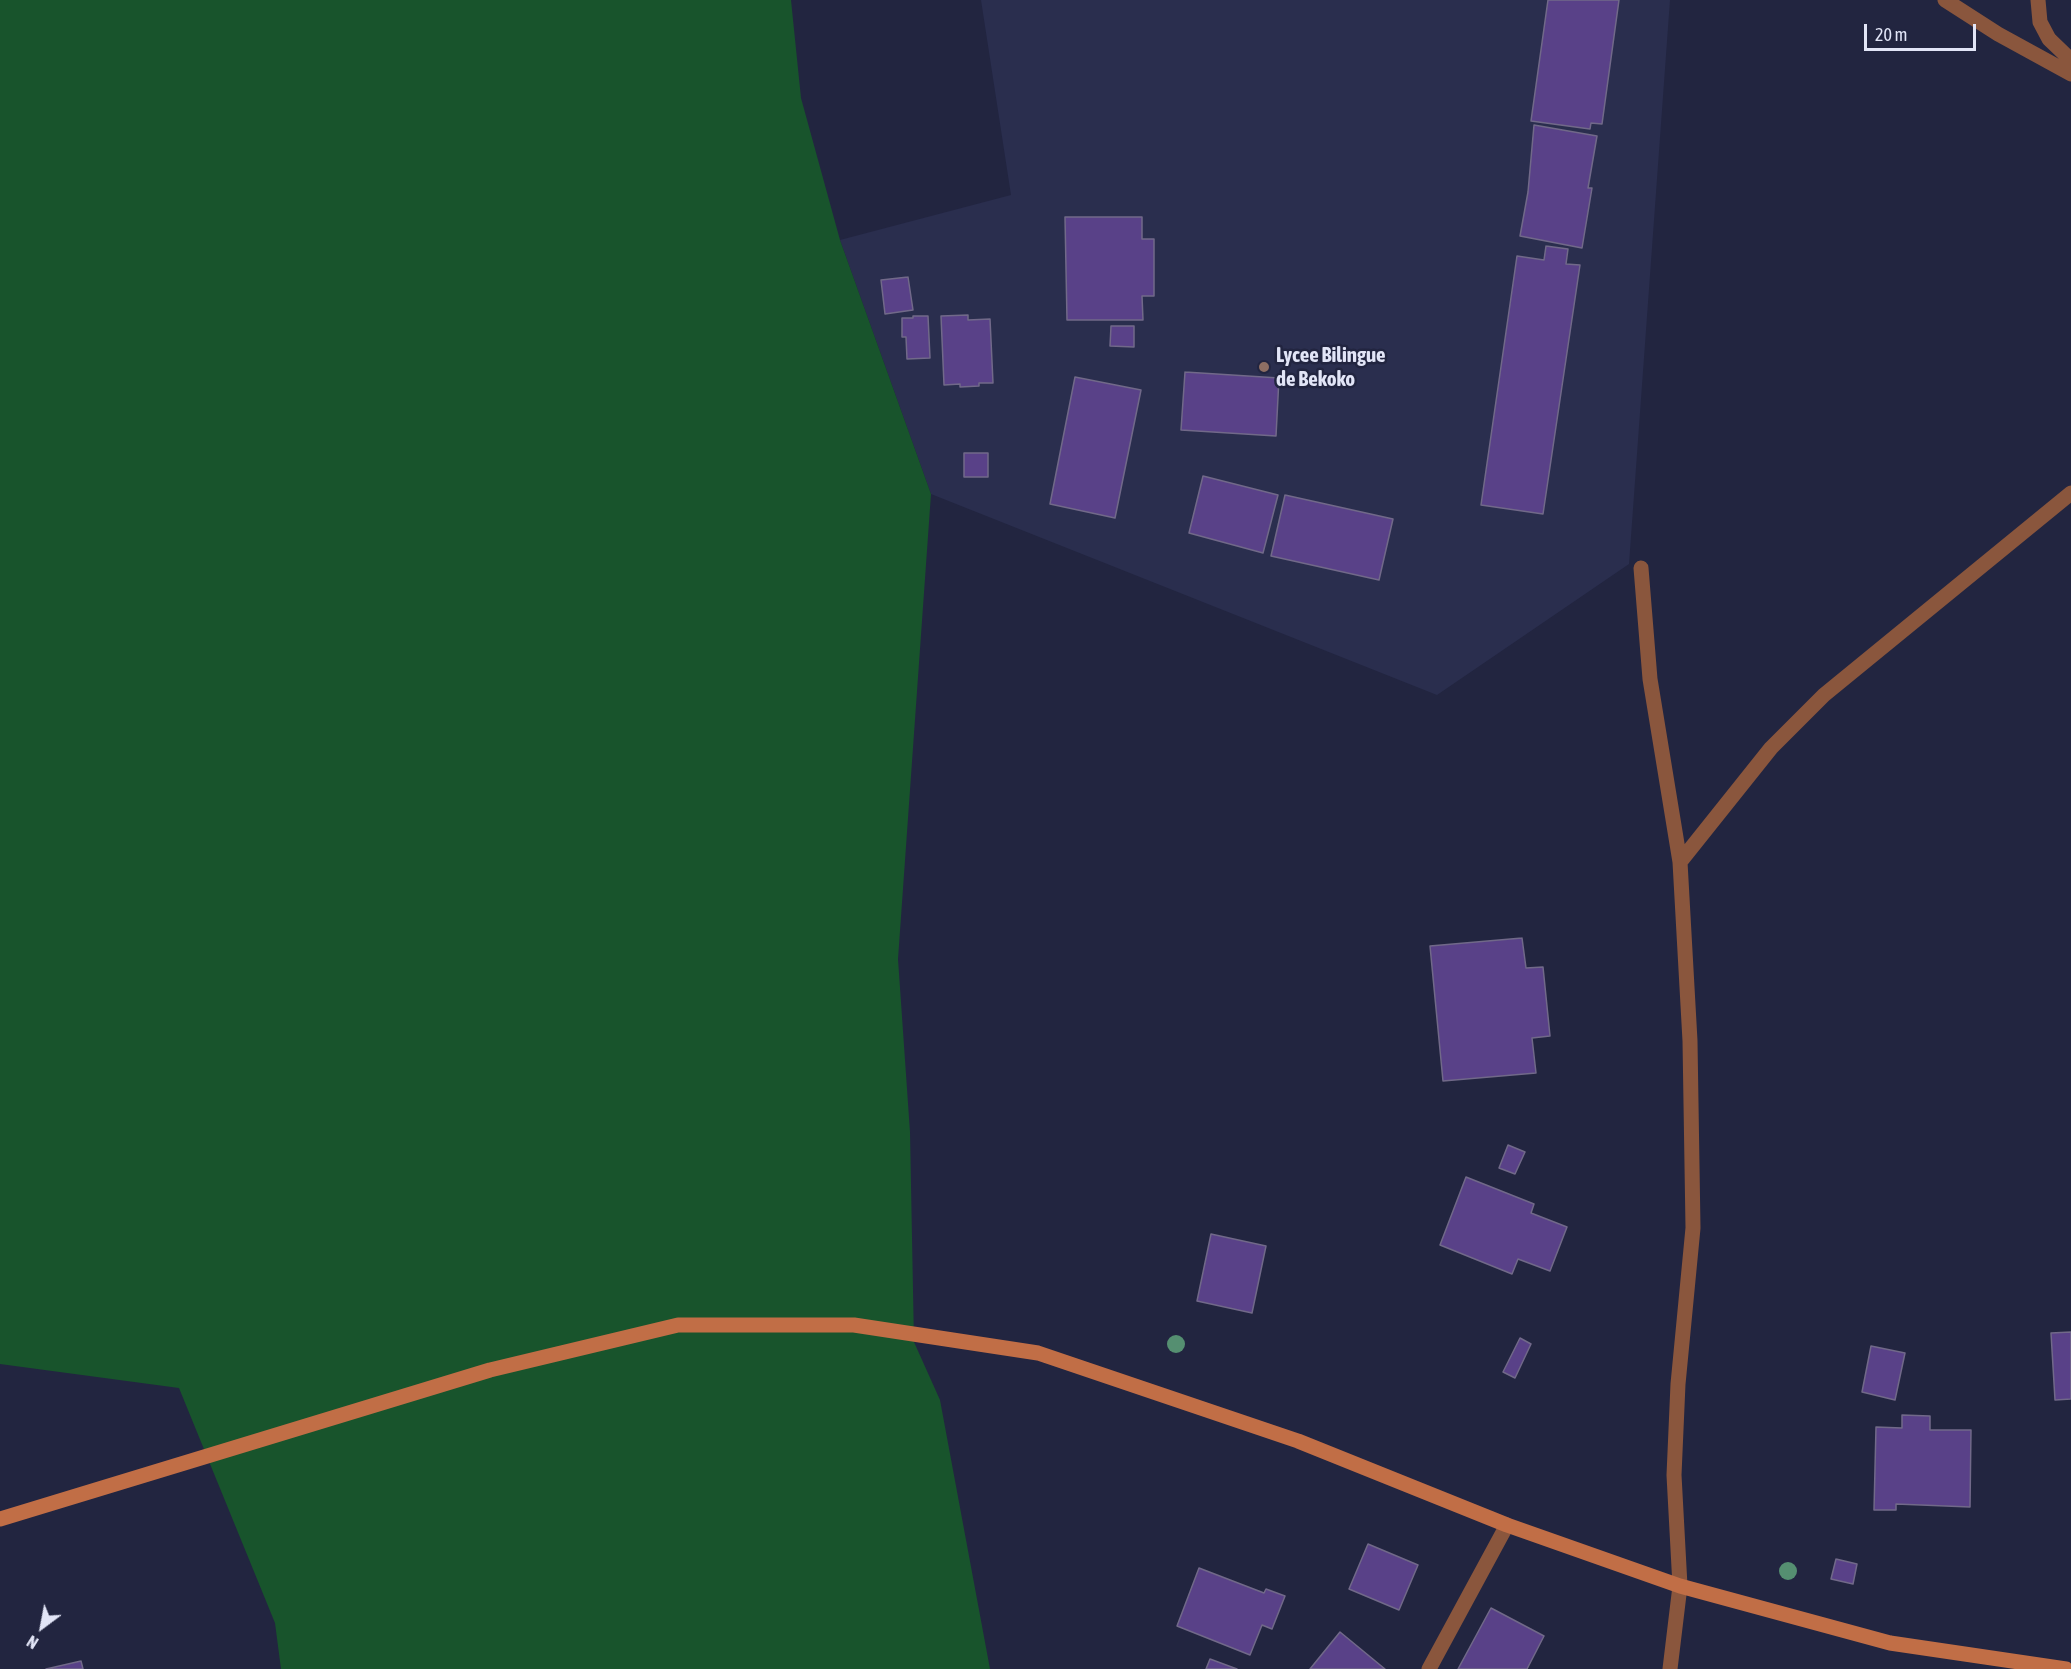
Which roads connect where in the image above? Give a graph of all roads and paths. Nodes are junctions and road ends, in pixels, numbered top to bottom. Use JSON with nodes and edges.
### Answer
{"nodes":[{"id":1,"x":1945,"y":0,"type":"edge"},
{"id":2,"x":2038,"y":0,"type":"edge"},
{"id":3,"x":2071,"y":60,"type":"edge"},
{"id":4,"x":2071,"y":74,"type":"edge"},
{"id":5,"x":2071,"y":493,"type":"edge"},
{"id":6,"x":1641,"y":568,"type":"dead end"},
{"id":7,"x":1680,"y":862,"type":"junction"},
{"id":8,"x":0,"y":1520,"type":"edge"},
{"id":9,"x":1507,"y":1525,"type":"junction"},
{"id":10,"x":1680,"y":1586,"type":"junction"},
{"id":11,"x":1429,"y":1669,"type":"edge"},
{"id":12,"x":1670,"y":1669,"type":"edge"},
{"id":13,"x":2066,"y":1669,"type":"edge"}],
"edges":[{"from":1,"to":4,"type":"street"},
{"from":2,"to":3,"type":"street"},
{"from":5,"to":7,"type":"street"},
{"from":6,"to":7,"type":"street"},
{"from":7,"to":10,"type":"street"},
{"from":8,"to":9,"type":"main road"},
{"from":9,"to":10,"type":"main road"},
{"from":9,"to":11,"type":"street"},
{"from":10,"to":12,"type":"street"},
{"from":10,"to":13,"type":"main road"}]}
